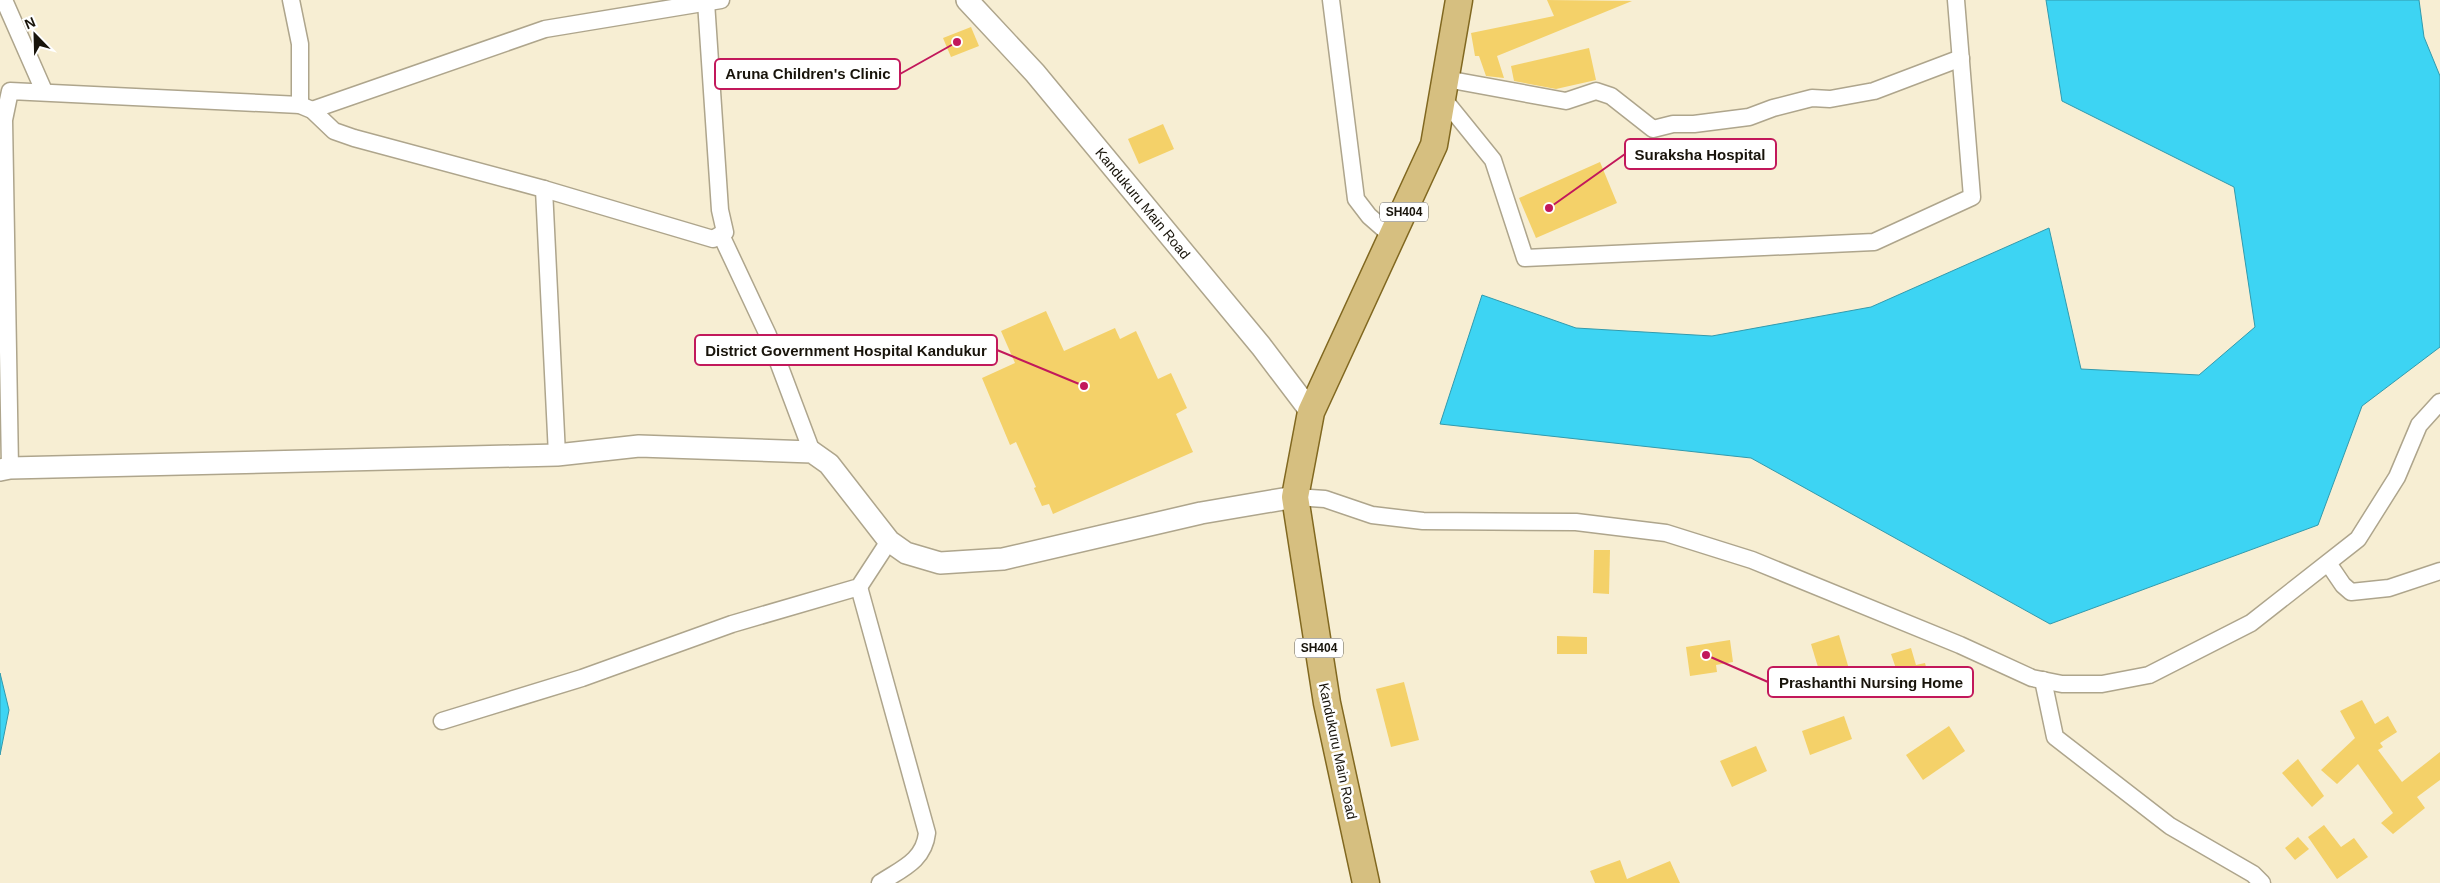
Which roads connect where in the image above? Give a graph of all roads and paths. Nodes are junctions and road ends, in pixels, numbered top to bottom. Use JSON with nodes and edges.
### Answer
{"nodes":[{"id":1,"x":4,"y":0,"type":"edge"},
{"id":2,"x":291,"y":0,"type":"edge"},
{"id":3,"x":967,"y":0,"type":"edge"},
{"id":4,"x":1331,"y":0,"type":"edge"},
{"id":5,"x":1459,"y":0,"type":"edge"},
{"id":6,"x":1956,"y":0,"type":"edge"},
{"id":7,"x":714,"y":1,"type":"edge"},
{"id":8,"x":1961,"y":58,"type":"junction"},
{"id":9,"x":1444,"y":88,"type":"junction"},
{"id":10,"x":5,"y":91,"type":"edge"},
{"id":11,"x":44,"y":91,"type":"junction"},
{"id":12,"x":306,"y":107,"type":"junction"},
{"id":13,"x":544,"y":189,"type":"junction"},
{"id":14,"x":721,"y":235,"type":"junction"},
{"id":15,"x":1393,"y":236,"type":"junction"},
{"id":16,"x":2440,"y":402,"type":"edge"},
{"id":17,"x":1310,"y":412,"type":"junction"},
{"id":18,"x":812,"y":452,"type":"junction"},
{"id":19,"x":557,"y":455,"type":"junction"},
{"id":20,"x":5,"y":469,"type":"edge"},
{"id":21,"x":1296,"y":497,"type":"junction"},
{"id":22,"x":889,"y":541,"type":"junction"},
{"id":23,"x":2328,"y":563,"type":"junction"},
{"id":24,"x":2440,"y":571,"type":"edge"},
{"id":25,"x":860,"y":588,"type":"junction"},
{"id":26,"x":2043,"y":680,"type":"junction"},
{"id":27,"x":442,"y":721,"type":"dead end"},
{"id":28,"x":880,"y":883,"type":"edge"},
{"id":29,"x":1366,"y":883,"type":"edge"},
{"id":30,"x":2262,"y":883,"type":"edge"}],
"edges":[{"from":1,"to":11,"type":"street"},
{"from":2,"to":12,"type":"street"},
{"from":3,"to":17,"type":"street","name":"Kandukuru Main Road"},
{"from":4,"to":15,"type":"street"},
{"from":5,"to":9,"type":"main road","name":"Kandukuru Main Road","number":"SH404"},
{"from":6,"to":8,"type":"street"},
{"from":7,"to":12,"type":"street"},
{"from":7,"to":14,"type":"street"},
{"from":8,"to":9,"type":"street"},
{"from":8,"to":9,"type":"street"},
{"from":9,"to":15,"type":"main road","name":"Kandukuru Main Road","number":"SH404"},
{"from":10,"to":11,"type":"street"},
{"from":10,"to":20,"type":"street"},
{"from":11,"to":12,"type":"street"},
{"from":12,"to":13,"type":"street"},
{"from":13,"to":14,"type":"street"},
{"from":13,"to":19,"type":"street"},
{"from":14,"to":18,"type":"street"},
{"from":15,"to":17,"type":"main road","name":"Kandukuru Main Road","number":"SH404"},
{"from":16,"to":23,"type":"street"},
{"from":17,"to":21,"type":"main road","name":"Kandukuru Main Road","number":"SH404"},
{"from":18,"to":19,"type":"street"},
{"from":18,"to":22,"type":"street"},
{"from":19,"to":20,"type":"street"},
{"from":21,"to":22,"type":"street"},
{"from":21,"to":26,"type":"street"},
{"from":21,"to":29,"type":"main road","name":"Kandukuru Main Road","number":"SH404"},
{"from":22,"to":25,"type":"street"},
{"from":23,"to":24,"type":"street"},
{"from":23,"to":26,"type":"street"},
{"from":25,"to":27,"type":"street"},
{"from":25,"to":28,"type":"street"},
{"from":26,"to":30,"type":"street"}]}
